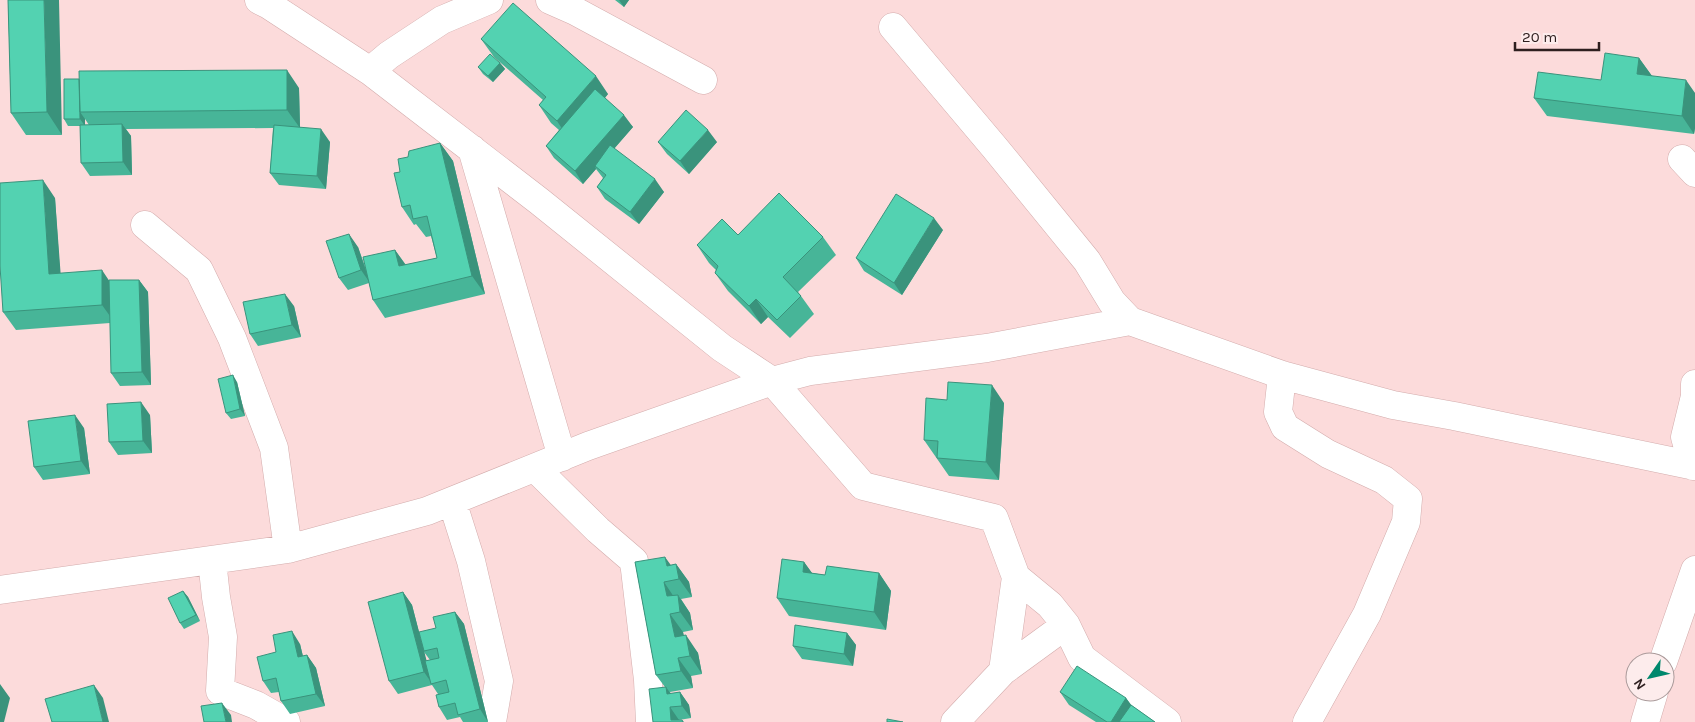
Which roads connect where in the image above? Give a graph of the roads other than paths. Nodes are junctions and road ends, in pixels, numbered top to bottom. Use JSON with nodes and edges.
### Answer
{"nodes":[{"id":1,"x":489,"y":0,"type":"edge"},
{"id":2,"x":550,"y":0,"type":"edge"},
{"id":3,"x":265,"y":2,"type":"edge"},
{"id":4,"x":893,"y":27,"type":"dead end"},
{"id":5,"x":370,"y":71,"type":"junction"},
{"id":6,"x":703,"y":80,"type":"dead end"},
{"id":7,"x":472,"y":149,"type":"junction"},
{"id":8,"x":145,"y":225,"type":"dead end"},
{"id":9,"x":1130,"y":321,"type":"junction"},
{"id":10,"x":1282,"y":375,"type":"junction"},
{"id":11,"x":772,"y":381,"type":"junction"},
{"id":12,"x":1695,"y":384,"type":"edge"},
{"id":13,"x":562,"y":457,"type":"junction"},
{"id":14,"x":1694,"y":466,"type":"edge"},
{"id":15,"x":535,"y":468,"type":"junction"},
{"id":16,"x":452,"y":501,"type":"junction"},
{"id":17,"x":288,"y":549,"type":"junction"},
{"id":18,"x":212,"y":560,"type":"junction"},
{"id":19,"x":1695,"y":570,"type":"edge"},
{"id":20,"x":1016,"y":576,"type":"junction"},
{"id":21,"x":1,"y":583,"type":"edge"},
{"id":22,"x":1066,"y":625,"type":"junction"},
{"id":23,"x":1666,"y":652,"type":"edge"},
{"id":24,"x":1003,"y":671,"type":"junction"},
{"id":25,"x":1651,"y":702,"type":"edge"},
{"id":26,"x":286,"y":722,"type":"edge"},
{"id":27,"x":492,"y":722,"type":"edge"},
{"id":28,"x":650,"y":722,"type":"edge"},
{"id":29,"x":955,"y":722,"type":"edge"},
{"id":30,"x":1167,"y":722,"type":"edge"},
{"id":31,"x":1307,"y":722,"type":"edge"},
{"id":32,"x":1645,"y":722,"type":"edge"}],
"edges":[{"from":1,"to":5,"type":"street"},
{"from":2,"to":6,"type":"street"},
{"from":3,"to":5,"type":"street"},
{"from":4,"to":9,"type":"street"},
{"from":5,"to":7,"type":"street"},
{"from":7,"to":11,"type":"street"},
{"from":7,"to":13,"type":"street"},
{"from":8,"to":17,"type":"street"},
{"from":9,"to":10,"type":"street"},
{"from":9,"to":11,"type":"street"},
{"from":10,"to":14,"type":"street"},
{"from":10,"to":31,"type":"street"},
{"from":11,"to":13,"type":"street"},
{"from":11,"to":20,"type":"street"},
{"from":12,"to":14,"type":"street"},
{"from":13,"to":15,"type":"street"},
{"from":15,"to":16,"type":"street"},
{"from":15,"to":28,"type":"street"},
{"from":16,"to":17,"type":"street"},
{"from":16,"to":27,"type":"street"},
{"from":17,"to":18,"type":"street"},
{"from":18,"to":21,"type":"street"},
{"from":18,"to":26,"type":"street"},
{"from":19,"to":23,"type":"street"},
{"from":20,"to":22,"type":"street"},
{"from":20,"to":24,"type":"street"},
{"from":22,"to":24,"type":"street"},
{"from":22,"to":30,"type":"street"},
{"from":24,"to":29,"type":"street"},
{"from":25,"to":32,"type":"street"}]}
